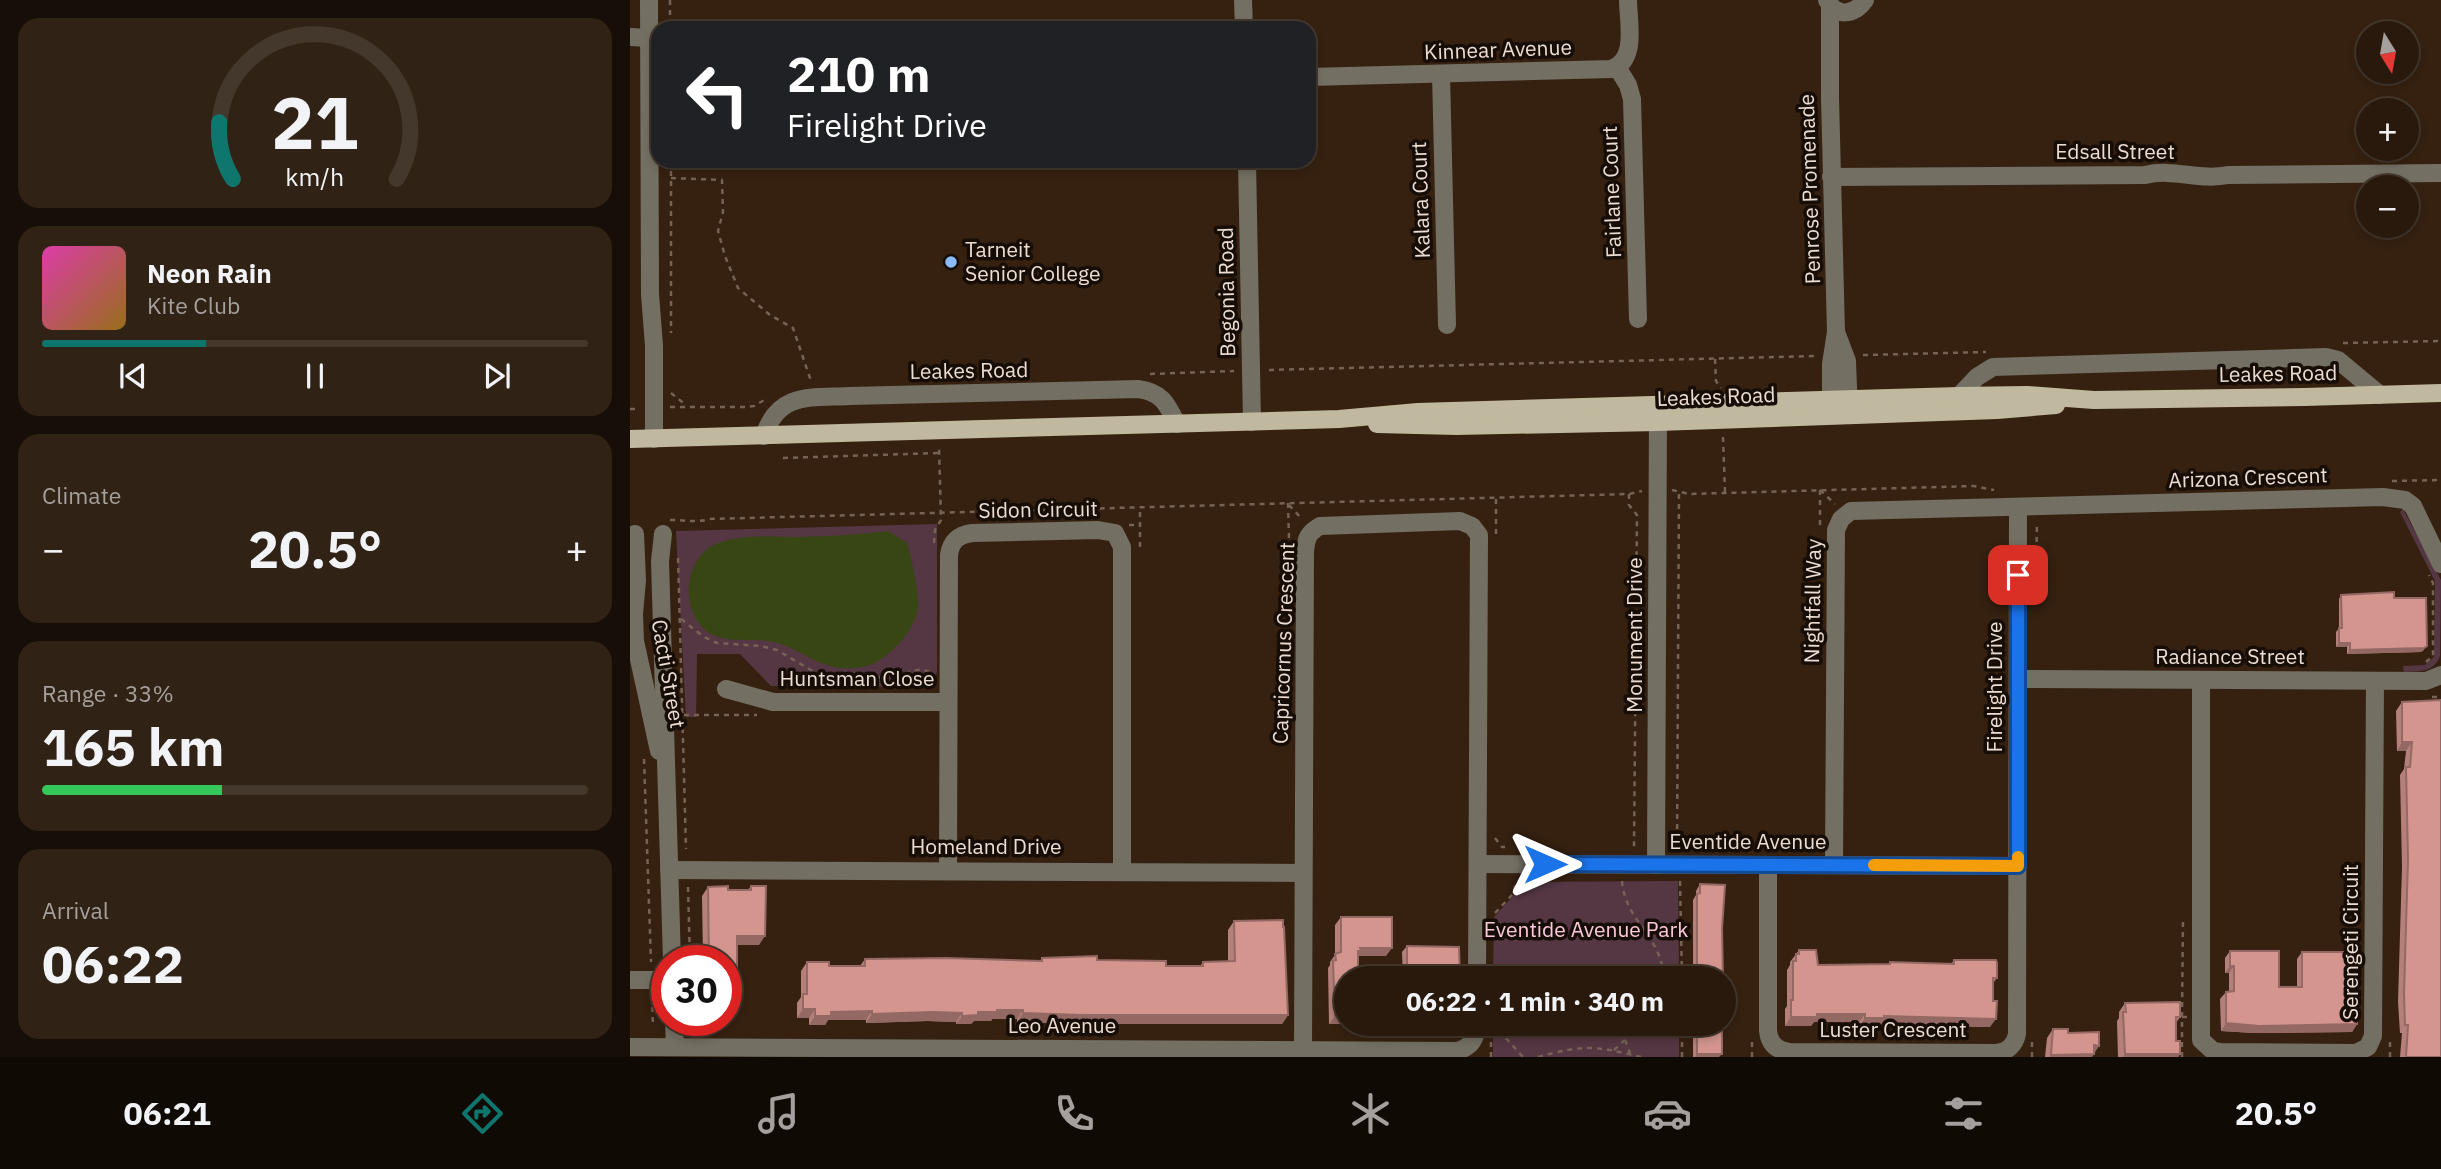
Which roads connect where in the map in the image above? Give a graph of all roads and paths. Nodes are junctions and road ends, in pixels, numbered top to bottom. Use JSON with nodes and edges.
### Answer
{"nodes":[{"id":1,"x":649,"y":0,"type":"edge"},
{"id":2,"x":670,"y":0,"type":"edge"},
{"id":3,"x":1243,"y":0,"type":"edge"},
{"id":4,"x":1628,"y":0,"type":"edge"},
{"id":5,"x":1828,"y":3,"type":"edge"},
{"id":6,"x":1863,"y":4,"type":"edge"},
{"id":7,"x":670,"y":21,"type":"edge"},
{"id":8,"x":1244,"y":21,"type":"edge"},
{"id":9,"x":630,"y":37,"type":"edge"},
{"id":10,"x":649,"y":38,"type":"junction"},
{"id":11,"x":1831,"y":44,"type":"junction"},
{"id":12,"x":1617,"y":67,"type":"junction"},
{"id":13,"x":1441,"y":74,"type":"junction"},
{"id":14,"x":1316,"y":77,"type":"edge"},
{"id":15,"x":671,"y":168,"type":"edge"},
{"id":16,"x":1247,"y":168,"type":"edge"},
{"id":17,"x":2441,"y":173,"type":"edge"},
{"id":18,"x":1831,"y":177,"type":"junction"},
{"id":19,"x":671,"y":178,"type":"junction"},
{"id":20,"x":1638,"y":319,"type":"dead end"},
{"id":21,"x":1447,"y":324,"type":"dead end"},
{"id":22,"x":671,"y":334,"type":"dead end"},
{"id":23,"x":2441,"y":341,"type":"edge"},
{"id":24,"x":2344,"y":343,"type":"dead end"},
{"id":25,"x":1985,"y":352,"type":"dead end"},
{"id":26,"x":1839,"y":355,"type":"junction"},
{"id":27,"x":1252,"y":370,"type":"junction"},
{"id":28,"x":1139,"y":374,"type":"dead end"},
{"id":29,"x":671,"y":384,"type":"dead end"},
{"id":30,"x":805,"y":384,"type":"dead end"},
{"id":31,"x":774,"y":392,"type":"dead end"},
{"id":32,"x":671,"y":393,"type":"junction"},
{"id":33,"x":2441,"y":393,"type":"edge"},
{"id":34,"x":2380,"y":395,"type":"junction"},
{"id":35,"x":1959,"y":396,"type":"junction"},
{"id":36,"x":2094,"y":400,"type":"junction"},
{"id":37,"x":672,"y":407,"type":"junction"},
{"id":38,"x":689,"y":407,"type":"junction"},
{"id":39,"x":1840,"y":407,"type":"junction"},
{"id":40,"x":653,"y":408,"type":"junction"},
{"id":41,"x":630,"y":409,"type":"edge"},
{"id":42,"x":1658,"y":413,"type":"junction"},
{"id":43,"x":1252,"y":422,"type":"junction"},
{"id":44,"x":1177,"y":424,"type":"junction"},
{"id":45,"x":764,"y":436,"type":"junction"},
{"id":46,"x":630,"y":439,"type":"edge"},
{"id":47,"x":654,"y":439,"type":"junction"},
{"id":48,"x":939,"y":453,"type":"dead end"},
{"id":49,"x":783,"y":458,"type":"dead end"},
{"id":50,"x":2441,"y":480,"type":"edge"},
{"id":51,"x":2387,"y":481,"type":"dead end"},
{"id":52,"x":1658,"y":486,"type":"junction"},
{"id":53,"x":1820,"y":490,"type":"junction"},
{"id":54,"x":1679,"y":491,"type":"junction"},
{"id":55,"x":2004,"y":492,"type":"dead end"},
{"id":56,"x":1629,"y":494,"type":"junction"},
{"id":57,"x":1496,"y":498,"type":"junction"},
{"id":58,"x":2018,"y":507,"type":"junction"},
{"id":59,"x":676,"y":520,"type":"dead end"},
{"id":60,"x":2036,"y":522,"type":"dead end"},
{"id":61,"x":1820,"y":524,"type":"dead end"},
{"id":62,"x":635,"y":534,"type":"dead end"},
{"id":63,"x":663,"y":534,"type":"dead end"},
{"id":64,"x":1496,"y":543,"type":"dead end"},
{"id":65,"x":678,"y":557,"type":"dead end"},
{"id":66,"x":2434,"y":568,"type":"edge"},
{"id":67,"x":2036,"y":573,"type":"dead end"},
{"id":68,"x":662,"y":592,"type":"junction"},
{"id":69,"x":633,"y":594,"type":"edge"},
{"id":70,"x":680,"y":618,"type":"junction"},
{"id":71,"x":664,"y":657,"type":"junction"},
{"id":72,"x":634,"y":659,"type":"edge"},
{"id":73,"x":2424,"y":664,"type":"dead end"},
{"id":74,"x":933,"y":672,"type":"dead end"},
{"id":75,"x":2441,"y":675,"type":"edge"},
{"id":76,"x":2018,"y":679,"type":"junction"},
{"id":77,"x":2201,"y":680,"type":"junction"},
{"id":78,"x":2375,"y":681,"type":"junction"},
{"id":79,"x":726,"y":689,"type":"dead end"},
{"id":80,"x":948,"y":702,"type":"junction"},
{"id":81,"x":644,"y":760,"type":"dead end"},
{"id":82,"x":665,"y":779,"type":"junction"},
{"id":83,"x":1494,"y":838,"type":"dead end"},
{"id":84,"x":1656,"y":856,"type":"junction"},
{"id":85,"x":1677,"y":857,"type":"junction"},
{"id":86,"x":1478,"y":864,"type":"junction"},
{"id":87,"x":1517,"y":864,"type":"junction"},
{"id":88,"x":1768,"y":865,"type":"junction"},
{"id":89,"x":1834,"y":865,"type":"junction"},
{"id":90,"x":2018,"y":866,"type":"junction"},
{"id":91,"x":677,"y":870,"type":"junction"},
{"id":92,"x":948,"y":870,"type":"junction"},
{"id":93,"x":1122,"y":871,"type":"junction"},
{"id":94,"x":1303,"y":873,"type":"junction"},
{"id":95,"x":1622,"y":881,"type":"dead end"},
{"id":96,"x":1493,"y":915,"type":"dead end"},
{"id":97,"x":657,"y":945,"type":"edge"},
{"id":98,"x":673,"y":945,"type":"edge"},
{"id":99,"x":688,"y":945,"type":"edge"},
{"id":100,"x":1477,"y":966,"type":"edge"},
{"id":101,"x":1661,"y":966,"type":"edge"},
{"id":102,"x":1682,"y":966,"type":"edge"},
{"id":103,"x":630,"y":980,"type":"edge"},
{"id":104,"x":651,"y":980,"type":"edge"},
{"id":105,"x":2200,"y":1017,"type":"junction"},
{"id":106,"x":675,"y":1036,"type":"edge"},
{"id":107,"x":1474,"y":1036,"type":"edge"},
{"id":108,"x":1504,"y":1036,"type":"edge"},
{"id":109,"x":1629,"y":1036,"type":"edge"},
{"id":110,"x":1682,"y":1036,"type":"edge"},
{"id":111,"x":1625,"y":1040,"type":"junction"},
{"id":112,"x":630,"y":1047,"type":"edge"},
{"id":113,"x":675,"y":1047,"type":"junction"},
{"id":114,"x":1303,"y":1050,"type":"junction"},
{"id":115,"x":1614,"y":1050,"type":"junction"},
{"id":116,"x":1630,"y":1054,"type":"junction"},
{"id":117,"x":1523,"y":1057,"type":"edge"},
{"id":118,"x":1538,"y":1057,"type":"edge"},
{"id":119,"x":1641,"y":1057,"type":"edge"},
{"id":120,"x":1682,"y":1057,"type":"edge"},
{"id":121,"x":2182,"y":1057,"type":"edge"}],
"edges":[{"from":1,"to":10,"type":"street"},
{"from":2,"to":7,"type":"path"},
{"from":3,"to":8,"type":"street"},
{"from":4,"to":12,"type":"street"},
{"from":5,"to":6,"type":"street"},
{"from":5,"to":11,"type":"street","name":"Penrose Promenade"},
{"from":6,"to":11,"type":"street"},
{"from":9,"to":10,"type":"street"},
{"from":10,"to":40,"type":"street"},
{"from":11,"to":18,"type":"street","name":"Penrose Promenade"},
{"from":12,"to":13,"type":"street","name":"Kinnear Avenue"},
{"from":12,"to":20,"type":"street","name":"Fairlane Court"},
{"from":13,"to":14,"type":"street","name":"Kinnear Avenue"},
{"from":13,"to":21,"type":"street","name":"Kalara Court"},
{"from":15,"to":19,"type":"path"},
{"from":16,"to":27,"type":"street","name":"Begonia Road"},
{"from":17,"to":18,"type":"street","name":"Edsall Street"},
{"from":18,"to":26,"type":"street","name":"Penrose Promenade"},
{"from":19,"to":22,"type":"path"},
{"from":19,"to":30,"type":"path"},
{"from":23,"to":24,"type":"path"},
{"from":25,"to":26,"type":"path"},
{"from":26,"to":27,"type":"path"},
{"from":26,"to":39,"type":"street","name":"Penrose Promenade"},
{"from":27,"to":28,"type":"path"},
{"from":27,"to":43,"type":"street","name":"Begonia Road"},
{"from":29,"to":32,"type":"path"},
{"from":31,"to":38,"type":"path"},
{"from":32,"to":37,"type":"path"},
{"from":32,"to":38,"type":"path"},
{"from":33,"to":34,"type":"main road","name":"Leakes Road"},
{"from":34,"to":35,"type":"street","name":"Leakes Road"},
{"from":34,"to":36,"type":"main road","name":"Leakes Road"},
{"from":35,"to":36,"type":"main road","name":"Leakes Road"},
{"from":35,"to":39,"type":"main road","name":"Leakes Road"},
{"from":36,"to":39,"type":"main road","name":"Leakes Road"},
{"from":37,"to":38,"type":"path"},
{"from":37,"to":40,"type":"path"},
{"from":39,"to":42,"type":"main road","name":"Leakes Road"},
{"from":40,"to":41,"type":"path"},
{"from":40,"to":47,"type":"street"},
{"from":42,"to":43,"type":"main road","name":"Leakes Road"},
{"from":42,"to":52,"type":"street","name":"Monument Drive"},
{"from":43,"to":44,"type":"main road","name":"Leakes Road"},
{"from":44,"to":45,"type":"main road","name":"Leakes Road"},
{"from":44,"to":45,"type":"street","name":"Leakes Road"},
{"from":45,"to":47,"type":"main road","name":"Leakes Road"},
{"from":46,"to":47,"type":"main road","name":"Leakes Road"},
{"from":48,"to":49,"type":"path"},
{"from":50,"to":51,"type":"path"},
{"from":52,"to":54,"type":"path"},
{"from":52,"to":56,"type":"path"},
{"from":52,"to":84,"type":"street","name":"Monument Drive"},
{"from":53,"to":54,"type":"path"},
{"from":53,"to":55,"type":"path"},
{"from":53,"to":61,"type":"path"},
{"from":54,"to":85,"type":"path"},
{"from":56,"to":57,"type":"path"},
{"from":56,"to":84,"type":"path"},
{"from":57,"to":59,"type":"path"},
{"from":57,"to":64,"type":"path"},
{"from":58,"to":66,"type":"street","name":"Arizona Crescent"},
{"from":58,"to":76,"type":"street","name":"Firelight Drive"},
{"from":58,"to":89,"type":"street","name":"Nightfall Way"},
{"from":60,"to":67,"type":"path"},
{"from":62,"to":69,"type":"street","name":"Cacti Street"},
{"from":63,"to":68,"type":"street","name":"Cacti Street"},
{"from":65,"to":70,"type":"path"},
{"from":66,"to":73,"type":"path"},
{"from":68,"to":69,"type":"street"},
{"from":68,"to":71,"type":"street","name":"Cacti Street"},
{"from":69,"to":72,"type":"street","name":"Cacti Street"},
{"from":70,"to":74,"type":"path"},
{"from":70,"to":91,"type":"path"},
{"from":71,"to":72,"type":"street"},
{"from":71,"to":82,"type":"street","name":"Cacti Street"},
{"from":72,"to":82,"type":"street","name":"Cacti Street"},
{"from":75,"to":78,"type":"street","name":"Radiance Street"},
{"from":76,"to":77,"type":"street","name":"Radiance Street"},
{"from":76,"to":90,"type":"street","name":"Firelight Drive"},
{"from":77,"to":78,"type":"street","name":"Radiance Street"},
{"from":77,"to":105,"type":"street","name":"Serengeti Circuit"},
{"from":78,"to":105,"type":"street","name":"Serengeti Circuit"},
{"from":79,"to":80,"type":"street","name":"Huntsman Close"},
{"from":80,"to":92,"type":"street","name":"Sidon Circuit"},
{"from":80,"to":93,"type":"street","name":"Sidon Circuit"},
{"from":81,"to":97,"type":"path"},
{"from":82,"to":91,"type":"street","name":"Cacti Street"},
{"from":83,"to":87,"type":"path"},
{"from":84,"to":85,"type":"street","name":"Eventide Avenue"},
{"from":84,"to":85,"type":"path"},
{"from":84,"to":87,"type":"street","name":"Eventide Avenue"},
{"from":85,"to":88,"type":"street","name":"Eventide Avenue"},
{"from":85,"to":102,"type":"path"},
{"from":86,"to":87,"type":"street","name":"Eventide Avenue"},
{"from":86,"to":94,"type":"street","name":"Capricornus Crescent"},
{"from":86,"to":100,"type":"street"},
{"from":87,"to":96,"type":"path"},
{"from":88,"to":89,"type":"street","name":"Eventide Avenue"},
{"from":88,"to":90,"type":"street","name":"Luster Crescent"},
{"from":89,"to":90,"type":"street","name":"Eventide Avenue"},
{"from":91,"to":92,"type":"street","name":"Homeland Drive"},
{"from":91,"to":98,"type":"street","name":"Cacti Street"},
{"from":91,"to":99,"type":"path"},
{"from":92,"to":93,"type":"street","name":"Homeland Drive"},
{"from":93,"to":94,"type":"street","name":"Homeland Drive"},
{"from":94,"to":114,"type":"street","name":"Capricornus Crescent"},
{"from":95,"to":101,"type":"path"},
{"from":103,"to":104,"type":"street"},
{"from":105,"to":121,"type":"path"},
{"from":106,"to":113,"type":"street"},
{"from":107,"to":114,"type":"street","name":"Leo Avenue"},
{"from":108,"to":117,"type":"path"},
{"from":109,"to":111,"type":"path"},
{"from":110,"to":120,"type":"path"},
{"from":111,"to":115,"type":"path"},
{"from":111,"to":116,"type":"path"},
{"from":112,"to":113,"type":"street","name":"Leo Avenue"},
{"from":113,"to":114,"type":"street","name":"Leo Avenue"},
{"from":115,"to":116,"type":"path"},
{"from":115,"to":118,"type":"path"},
{"from":116,"to":119,"type":"path"}]}
